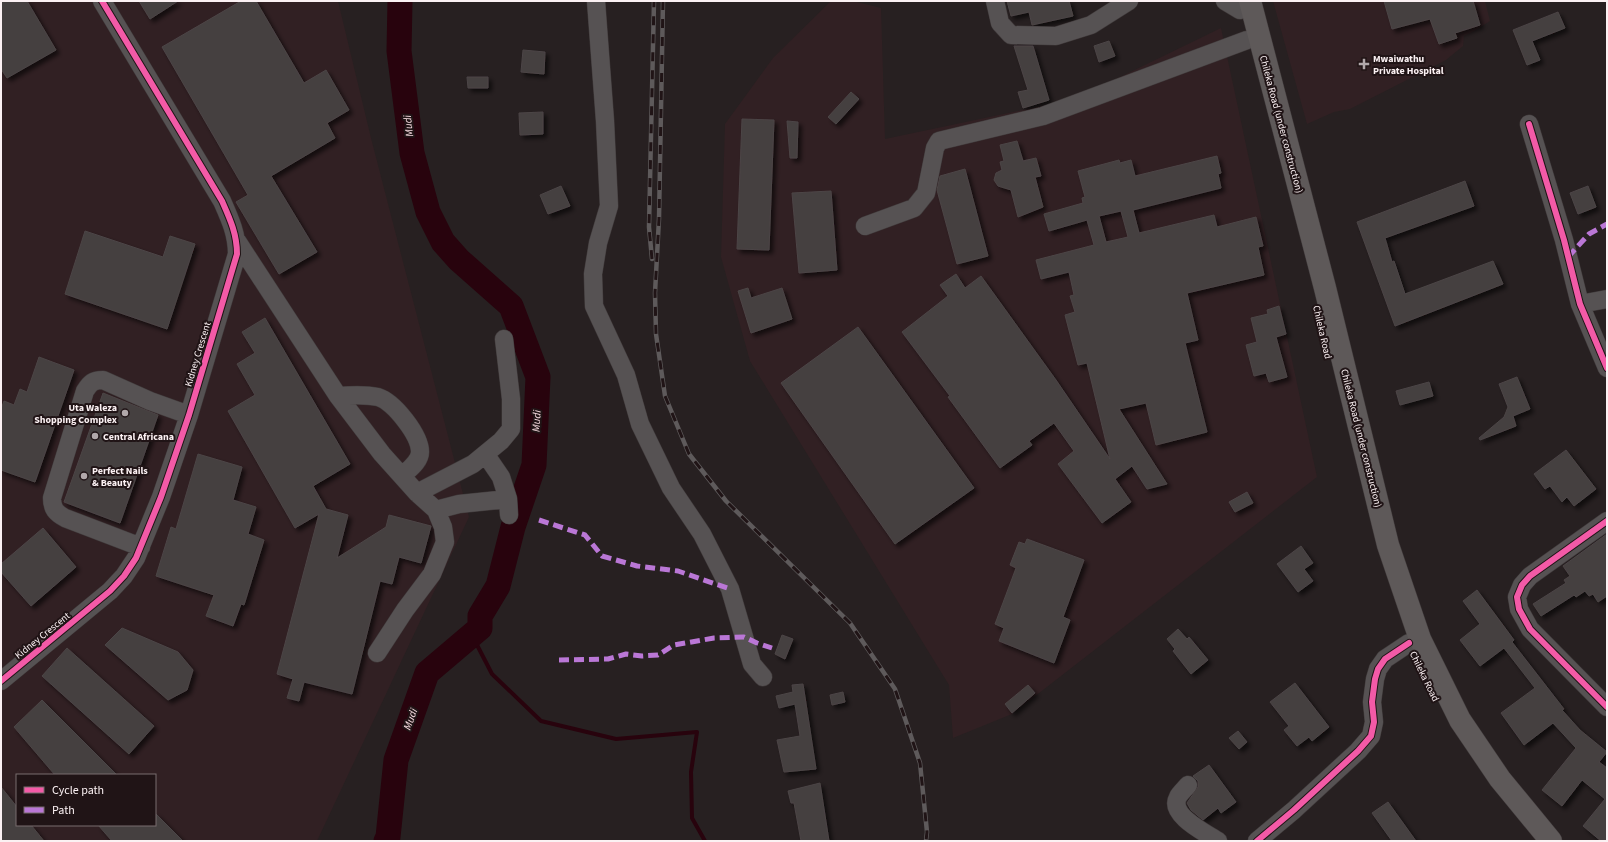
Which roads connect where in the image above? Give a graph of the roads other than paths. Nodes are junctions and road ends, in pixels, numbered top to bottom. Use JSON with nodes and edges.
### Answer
{"nodes":[{"id":1,"x":102,"y":1,"type":"edge"},
{"id":2,"x":596,"y":1,"type":"edge"},
{"id":3,"x":995,"y":1,"type":"edge"},
{"id":4,"x":1129,"y":1,"type":"edge"},
{"id":5,"x":1238,"y":3,"type":"edge"},
{"id":6,"x":1247,"y":40,"type":"junction"},
{"id":7,"x":1529,"y":124,"type":"dead end"},
{"id":8,"x":865,"y":226,"type":"dead end"},
{"id":9,"x":237,"y":242,"type":"junction"},
{"id":10,"x":1607,"y":299,"type":"edge"},
{"id":11,"x":1580,"y":304,"type":"junction"},
{"id":12,"x":504,"y":339,"type":"dead end"},
{"id":13,"x":1607,"y":368,"type":"edge"},
{"id":14,"x":338,"y":396,"type":"junction"},
{"id":15,"x":189,"y":415,"type":"junction"},
{"id":16,"x":486,"y":455,"type":"junction"},
{"id":17,"x":402,"y":476,"type":"junction"},
{"id":18,"x":417,"y":493,"type":"junction"},
{"id":19,"x":436,"y":510,"type":"junction"},
{"id":20,"x":1607,"y":521,"type":"edge"},
{"id":21,"x":141,"y":547,"type":"junction"},
{"id":22,"x":1409,"y":643,"type":"junction"},
{"id":23,"x":377,"y":653,"type":"dead end"},
{"id":24,"x":763,"y":677,"type":"dead end"},
{"id":25,"x":1,"y":681,"type":"edge"},
{"id":26,"x":1607,"y":707,"type":"edge"},
{"id":27,"x":1188,"y":785,"type":"dead end"},
{"id":28,"x":1218,"y":841,"type":"edge"},
{"id":29,"x":1257,"y":841,"type":"edge"},
{"id":30,"x":1534,"y":841,"type":"edge"},
{"id":31,"x":1551,"y":841,"type":"edge"}],
"edges":[{"from":1,"to":9,"type":"street","name":"Kidney Crescent"},
{"from":2,"to":24,"type":"street"},
{"from":3,"to":4,"type":"street"},
{"from":5,"to":6,"type":"highway","name":"Chileka Road"},
{"from":5,"to":31,"type":"highway","name":"Chileka Road (under construction)"},
{"from":6,"to":8,"type":"street"},
{"from":6,"to":22,"type":"highway","name":"Chileka Road"},
{"from":7,"to":11,"type":"street"},
{"from":9,"to":14,"type":"street"},
{"from":9,"to":15,"type":"street","name":"Kidney Crescent"},
{"from":10,"to":11,"type":"street"},
{"from":11,"to":13,"type":"street"},
{"from":12,"to":16,"type":"street"},
{"from":14,"to":17,"type":"street"},
{"from":14,"to":17,"type":"street"},
{"from":15,"to":21,"type":"street","name":"Kidney Crescent"},
{"from":15,"to":21,"type":"street"},
{"from":16,"to":18,"type":"street"},
{"from":16,"to":19,"type":"street"},
{"from":17,"to":18,"type":"street"},
{"from":18,"to":19,"type":"street"},
{"from":19,"to":23,"type":"street"},
{"from":20,"to":26,"type":"street"},
{"from":21,"to":25,"type":"street","name":"Kidney Crescent"},
{"from":22,"to":29,"type":"street"},
{"from":22,"to":30,"type":"highway","name":"Chileka Road"},
{"from":27,"to":28,"type":"street"}]}
